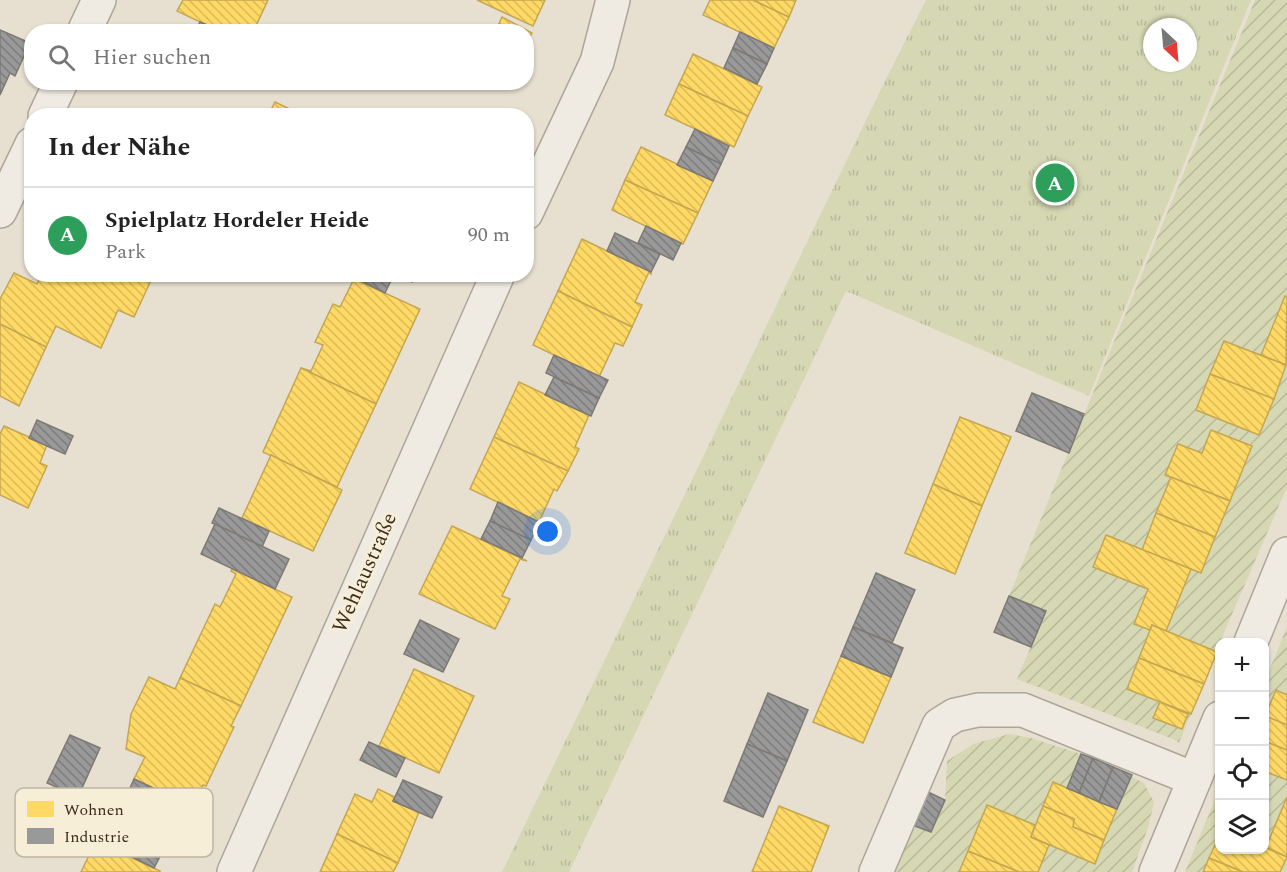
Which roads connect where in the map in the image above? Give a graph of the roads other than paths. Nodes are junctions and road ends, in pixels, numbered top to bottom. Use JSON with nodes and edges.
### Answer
{"nodes":[{"id":1,"x":99,"y":0,"type":"edge"},
{"id":2,"x":613,"y":0,"type":"edge"},
{"id":3,"x":88,"y":24,"type":"edge"},
{"id":4,"x":57,"y":90,"type":"edge"},
{"id":5,"x":49,"y":108,"type":"edge"},
{"id":6,"x":18,"y":154,"type":"edge"},
{"id":7,"x":534,"y":196,"type":"edge"},
{"id":8,"x":0,"y":211,"type":"edge"},
{"id":9,"x":494,"y":282,"type":"edge"},
{"id":10,"x":1287,"y":554,"type":"edge"},
{"id":11,"x":1253,"y":638,"type":"edge"},
{"id":12,"x":1215,"y":730,"type":"edge"},
{"id":13,"x":1194,"y":779,"type":"junction"},
{"id":14,"x":234,"y":872,"type":"edge"},
{"id":15,"x":876,"y":872,"type":"edge"},
{"id":16,"x":1156,"y":872,"type":"edge"}],
"edges":[{"from":1,"to":3,"type":"street"},
{"from":2,"to":7,"type":"street"},
{"from":4,"to":5,"type":"street"},
{"from":6,"to":8,"type":"street"},
{"from":9,"to":14,"type":"street","name":"Wehlaustraße"},
{"from":10,"to":11,"type":"street"},
{"from":12,"to":13,"type":"street"},
{"from":13,"to":15,"type":"street"},
{"from":13,"to":16,"type":"street"}]}
